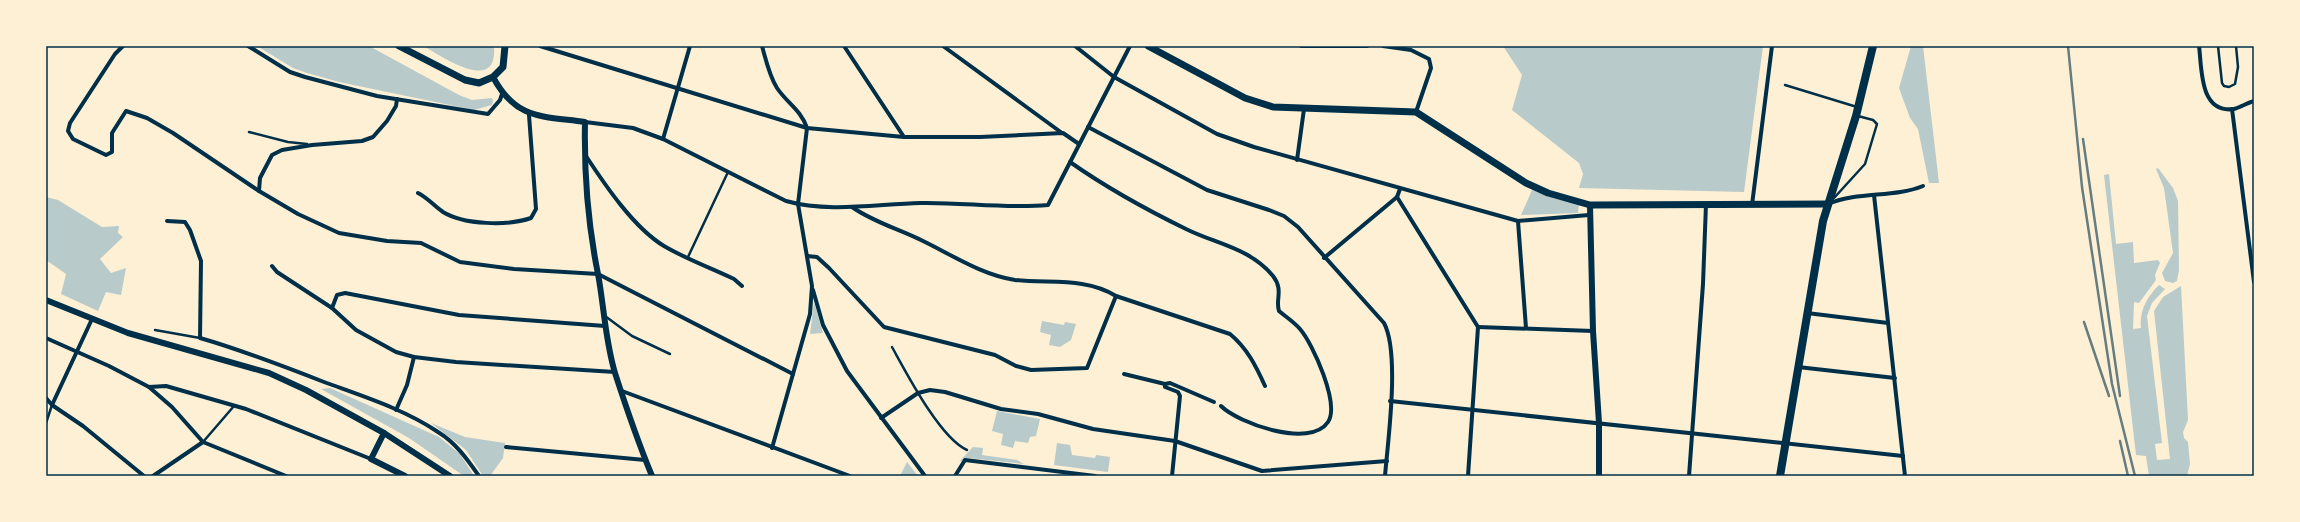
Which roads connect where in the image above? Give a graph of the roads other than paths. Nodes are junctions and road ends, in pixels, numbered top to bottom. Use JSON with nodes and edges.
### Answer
{"nodes":[{"id":1,"x":123,"y":46,"type":"edge"},
{"id":2,"x":248,"y":46,"type":"edge"},
{"id":3,"x":399,"y":46,"type":"edge"},
{"id":4,"x":505,"y":46,"type":"edge"},
{"id":5,"x":540,"y":46,"type":"edge"},
{"id":6,"x":690,"y":46,"type":"edge"},
{"id":7,"x":762,"y":46,"type":"edge"},
{"id":8,"x":844,"y":46,"type":"edge"},
{"id":9,"x":943,"y":46,"type":"edge"},
{"id":10,"x":1075,"y":46,"type":"edge"},
{"id":11,"x":1130,"y":46,"type":"edge"},
{"id":12,"x":1148,"y":46,"type":"edge"},
{"id":13,"x":1301,"y":46,"type":"edge"},
{"id":14,"x":1367,"y":46,"type":"edge"},
{"id":15,"x":1384,"y":46,"type":"edge"},
{"id":16,"x":1772,"y":46,"type":"edge"},
{"id":17,"x":1873,"y":46,"type":"edge"},
{"id":18,"x":2199,"y":46,"type":"edge"},
{"id":19,"x":2218,"y":46,"type":"edge"},
{"id":20,"x":2236,"y":46,"type":"edge"},
{"id":21,"x":493,"y":77,"type":"junction"},
{"id":22,"x":1114,"y":78,"type":"junction"},
{"id":23,"x":1785,"y":85,"type":"dead end"},
{"id":24,"x":678,"y":87,"type":"junction"},
{"id":25,"x":502,"y":94,"type":"junction"},
{"id":26,"x":397,"y":99,"type":"junction"},
{"id":27,"x":2254,"y":101,"type":"edge"},
{"id":28,"x":1304,"y":109,"type":"junction"},
{"id":29,"x":2232,"y":109,"type":"junction"},
{"id":30,"x":1857,"y":111,"type":"junction"},
{"id":31,"x":1416,"y":112,"type":"junction"},
{"id":32,"x":529,"y":114,"type":"junction"},
{"id":33,"x":585,"y":122,"type":"junction"},
{"id":34,"x":1088,"y":127,"type":"junction"},
{"id":35,"x":807,"y":128,"type":"junction"},
{"id":36,"x":249,"y":132,"type":"dead end"},
{"id":37,"x":1063,"y":133,"type":"junction"},
{"id":38,"x":904,"y":137,"type":"junction"},
{"id":39,"x":663,"y":139,"type":"junction"},
{"id":40,"x":1079,"y":144,"type":"junction"},
{"id":41,"x":312,"y":145,"type":"junction"},
{"id":42,"x":584,"y":154,"type":"junction"},
{"id":43,"x":1297,"y":160,"type":"junction"},
{"id":44,"x":1070,"y":162,"type":"junction"},
{"id":45,"x":728,"y":172,"type":"junction"},
{"id":46,"x":1923,"y":186,"type":"dead end"},
{"id":47,"x":1400,"y":189,"type":"junction"},
{"id":48,"x":259,"y":191,"type":"junction"},
{"id":49,"x":418,"y":193,"type":"dead end"},
{"id":50,"x":1874,"y":195,"type":"junction"},
{"id":51,"x":1398,"y":197,"type":"junction"},
{"id":52,"x":798,"y":204,"type":"junction"},
{"id":53,"x":1706,"y":204,"type":"junction"},
{"id":54,"x":1828,"y":204,"type":"junction"},
{"id":55,"x":1590,"y":205,"type":"junction"},
{"id":56,"x":1752,"y":205,"type":"junction"},
{"id":57,"x":851,"y":206,"type":"junction"},
{"id":58,"x":1589,"y":215,"type":"junction"},
{"id":59,"x":167,"y":221,"type":"dead end"},
{"id":60,"x":1518,"y":221,"type":"junction"},
{"id":61,"x":807,"y":256,"type":"junction"},
{"id":62,"x":688,"y":257,"type":"junction"},
{"id":63,"x":1324,"y":258,"type":"junction"},
{"id":64,"x":272,"y":266,"type":"dead end"},
{"id":65,"x":598,"y":274,"type":"junction"},
{"id":66,"x":2254,"y":282,"type":"edge"},
{"id":67,"x":742,"y":286,"type":"dead end"},
{"id":68,"x":812,"y":286,"type":"junction"},
{"id":69,"x":1116,"y":296,"type":"junction"},
{"id":70,"x":46,"y":300,"type":"edge"},
{"id":71,"x":332,"y":308,"type":"junction"},
{"id":72,"x":1807,"y":313,"type":"junction"},
{"id":73,"x":603,"y":314,"type":"junction"},
{"id":74,"x":92,"y":319,"type":"junction"},
{"id":75,"x":1888,"y":323,"type":"junction"},
{"id":76,"x":605,"y":326,"type":"junction"},
{"id":77,"x":1478,"y":327,"type":"junction"},
{"id":78,"x":1526,"y":328,"type":"junction"},
{"id":79,"x":155,"y":330,"type":"dead end"},
{"id":80,"x":1593,"y":331,"type":"junction"},
{"id":81,"x":46,"y":338,"type":"edge"},
{"id":82,"x":200,"y":338,"type":"junction"},
{"id":83,"x":892,"y":347,"type":"dead end"},
{"id":84,"x":78,"y":352,"type":"junction"},
{"id":85,"x":670,"y":354,"type":"dead end"},
{"id":86,"x":414,"y":357,"type":"junction"},
{"id":87,"x":1797,"y":367,"type":"junction"},
{"id":88,"x":615,"y":372,"type":"junction"},
{"id":89,"x":793,"y":374,"type":"junction"},
{"id":90,"x":1124,"y":374,"type":"dead end"},
{"id":91,"x":1895,"y":378,"type":"junction"},
{"id":92,"x":1165,"y":384,"type":"junction"},
{"id":93,"x":1265,"y":386,"type":"dead end"},
{"id":94,"x":149,"y":388,"type":"junction"},
{"id":95,"x":622,"y":391,"type":"junction"},
{"id":96,"x":918,"y":393,"type":"junction"},
{"id":97,"x":46,"y":398,"type":"edge"},
{"id":98,"x":1390,"y":401,"type":"junction"},
{"id":99,"x":1214,"y":402,"type":"dead end"},
{"id":100,"x":234,"y":405,"type":"junction"},
{"id":101,"x":52,"y":406,"type":"junction"},
{"id":102,"x":1221,"y":406,"type":"dead end"},
{"id":103,"x":396,"y":410,"type":"junction"},
{"id":104,"x":1472,"y":410,"type":"junction"},
{"id":105,"x":881,"y":418,"type":"junction"},
{"id":106,"x":46,"y":423,"type":"edge"},
{"id":107,"x":1599,"y":423,"type":"junction"},
{"id":108,"x":384,"y":433,"type":"junction"},
{"id":109,"x":1691,"y":433,"type":"junction"},
{"id":110,"x":1175,"y":441,"type":"junction"},
{"id":111,"x":203,"y":442,"type":"junction"},
{"id":112,"x":1786,"y":444,"type":"junction"},
{"id":113,"x":506,"y":447,"type":"dead end"},
{"id":114,"x":772,"y":448,"type":"junction"},
{"id":115,"x":967,"y":450,"type":"dead end"},
{"id":116,"x":1903,"y":456,"type":"junction"},
{"id":117,"x":371,"y":459,"type":"junction"},
{"id":118,"x":645,"y":460,"type":"junction"},
{"id":119,"x":1387,"y":461,"type":"junction"},
{"id":120,"x":144,"y":476,"type":"edge"},
{"id":121,"x":153,"y":476,"type":"edge"},
{"id":122,"x":286,"y":476,"type":"edge"},
{"id":123,"x":405,"y":476,"type":"edge"},
{"id":124,"x":450,"y":476,"type":"edge"},
{"id":125,"x":479,"y":476,"type":"edge"},
{"id":126,"x":652,"y":476,"type":"edge"},
{"id":127,"x":850,"y":476,"type":"edge"},
{"id":128,"x":925,"y":476,"type":"edge"},
{"id":129,"x":955,"y":476,"type":"edge"},
{"id":130,"x":1096,"y":476,"type":"edge"},
{"id":131,"x":1172,"y":476,"type":"edge"},
{"id":132,"x":1386,"y":476,"type":"edge"},
{"id":133,"x":1468,"y":476,"type":"edge"},
{"id":134,"x":1599,"y":476,"type":"edge"},
{"id":135,"x":1689,"y":476,"type":"edge"},
{"id":136,"x":1780,"y":476,"type":"edge"},
{"id":137,"x":1905,"y":476,"type":"edge"}],
"edges":[{"from":1,"to":48,"type":"street"},
{"from":2,"to":26,"type":"street"},
{"from":3,"to":21,"type":"main road"},
{"from":4,"to":21,"type":"main road"},
{"from":5,"to":24,"type":"street"},
{"from":6,"to":24,"type":"street"},
{"from":7,"to":35,"type":"street"},
{"from":8,"to":38,"type":"street"},
{"from":9,"to":37,"type":"street"},
{"from":10,"to":22,"type":"street"},
{"from":11,"to":22,"type":"street"},
{"from":12,"to":28,"type":"main road"},
{"from":13,"to":14,"type":"street"},
{"from":15,"to":31,"type":"street"},
{"from":16,"to":56,"type":"street"},
{"from":17,"to":30,"type":"main road"},
{"from":18,"to":29,"type":"street"},
{"from":19,"to":20,"type":"lane"},
{"from":21,"to":25,"type":"street"},
{"from":22,"to":34,"type":"street"},
{"from":22,"to":43,"type":"street"},
{"from":23,"to":30,"type":"lane"},
{"from":24,"to":35,"type":"street"},
{"from":24,"to":39,"type":"street"},
{"from":25,"to":26,"type":"street"},
{"from":25,"to":32,"type":"street"},
{"from":26,"to":41,"type":"street"},
{"from":27,"to":29,"type":"street"},
{"from":28,"to":31,"type":"main road"},
{"from":28,"to":43,"type":"street"},
{"from":29,"to":66,"type":"street"},
{"from":30,"to":54,"type":"main road"},
{"from":30,"to":54,"type":"lane"},
{"from":31,"to":55,"type":"main road"},
{"from":32,"to":33,"type":"street"},
{"from":32,"to":49,"type":"street"},
{"from":33,"to":39,"type":"street"},
{"from":33,"to":42,"type":"street"},
{"from":34,"to":40,"type":"street"},
{"from":34,"to":63,"type":"street"},
{"from":35,"to":38,"type":"street"},
{"from":35,"to":52,"type":"street"},
{"from":36,"to":41,"type":"lane"},
{"from":37,"to":38,"type":"street"},
{"from":37,"to":40,"type":"street"},
{"from":39,"to":45,"type":"street"},
{"from":40,"to":44,"type":"street"},
{"from":41,"to":48,"type":"street"},
{"from":42,"to":62,"type":"street"},
{"from":42,"to":65,"type":"street"},
{"from":43,"to":47,"type":"street"},
{"from":44,"to":57,"type":"street"},
{"from":44,"to":102,"type":"street"},
{"from":45,"to":52,"type":"street"},
{"from":45,"to":62,"type":"lane"},
{"from":46,"to":50,"type":"street"},
{"from":47,"to":51,"type":"street"},
{"from":47,"to":60,"type":"street"},
{"from":48,"to":65,"type":"street"},
{"from":50,"to":54,"type":"street"},
{"from":50,"to":75,"type":"street"},
{"from":51,"to":63,"type":"street"},
{"from":51,"to":77,"type":"street"},
{"from":52,"to":57,"type":"street"},
{"from":52,"to":61,"type":"street"},
{"from":53,"to":55,"type":"main road"},
{"from":53,"to":56,"type":"main road"},
{"from":53,"to":109,"type":"street"},
{"from":54,"to":56,"type":"main road"},
{"from":54,"to":72,"type":"main road"},
{"from":55,"to":58,"type":"street"},
{"from":57,"to":69,"type":"street"},
{"from":58,"to":60,"type":"street"},
{"from":58,"to":80,"type":"street"},
{"from":59,"to":82,"type":"street"},
{"from":60,"to":78,"type":"street"},
{"from":61,"to":68,"type":"street"},
{"from":61,"to":69,"type":"street"},
{"from":62,"to":67,"type":"street"},
{"from":63,"to":98,"type":"street"},
{"from":64,"to":71,"type":"street"},
{"from":65,"to":73,"type":"street"},
{"from":65,"to":89,"type":"street"},
{"from":68,"to":89,"type":"street"},
{"from":68,"to":105,"type":"street"},
{"from":69,"to":93,"type":"street"},
{"from":70,"to":74,"type":"street"},
{"from":71,"to":76,"type":"street"},
{"from":71,"to":86,"type":"street"},
{"from":72,"to":75,"type":"street"},
{"from":72,"to":87,"type":"main road"},
{"from":73,"to":76,"type":"street"},
{"from":73,"to":85,"type":"lane"},
{"from":74,"to":84,"type":"street"},
{"from":74,"to":108,"type":"street"},
{"from":75,"to":91,"type":"street"},
{"from":76,"to":88,"type":"street"},
{"from":77,"to":78,"type":"street"},
{"from":77,"to":104,"type":"street"},
{"from":78,"to":80,"type":"street"},
{"from":79,"to":82,"type":"lane"},
{"from":80,"to":107,"type":"street"},
{"from":81,"to":84,"type":"street"},
{"from":82,"to":103,"type":"street"},
{"from":83,"to":96,"type":"lane"},
{"from":84,"to":94,"type":"street"},
{"from":84,"to":101,"type":"street"},
{"from":86,"to":88,"type":"street"},
{"from":86,"to":103,"type":"street"},
{"from":87,"to":91,"type":"street"},
{"from":87,"to":112,"type":"main road"},
{"from":88,"to":95,"type":"street"},
{"from":89,"to":114,"type":"street"},
{"from":90,"to":92,"type":"street"},
{"from":91,"to":116,"type":"street"},
{"from":92,"to":99,"type":"street"},
{"from":92,"to":110,"type":"street"},
{"from":94,"to":100,"type":"street"},
{"from":94,"to":111,"type":"street"},
{"from":95,"to":114,"type":"street"},
{"from":95,"to":118,"type":"street"},
{"from":96,"to":105,"type":"street"},
{"from":96,"to":110,"type":"street"},
{"from":96,"to":115,"type":"lane"},
{"from":97,"to":101,"type":"street"},
{"from":98,"to":104,"type":"street"},
{"from":98,"to":119,"type":"street"},
{"from":100,"to":111,"type":"lane"},
{"from":100,"to":117,"type":"street"},
{"from":101,"to":106,"type":"lane"},
{"from":101,"to":120,"type":"street"},
{"from":103,"to":125,"type":"street"},
{"from":104,"to":107,"type":"street"},
{"from":104,"to":133,"type":"street"},
{"from":105,"to":128,"type":"street"},
{"from":107,"to":109,"type":"street"},
{"from":107,"to":134,"type":"street"},
{"from":108,"to":117,"type":"street"},
{"from":108,"to":124,"type":"street"},
{"from":109,"to":112,"type":"street"},
{"from":109,"to":135,"type":"street"},
{"from":110,"to":119,"type":"street"},
{"from":110,"to":131,"type":"street"},
{"from":111,"to":121,"type":"street"},
{"from":111,"to":122,"type":"street"},
{"from":112,"to":116,"type":"street"},
{"from":112,"to":136,"type":"main road"},
{"from":113,"to":118,"type":"street"},
{"from":114,"to":127,"type":"street"},
{"from":116,"to":137,"type":"street"},
{"from":117,"to":123,"type":"street"},
{"from":118,"to":126,"type":"street"},
{"from":119,"to":132,"type":"street"},
{"from":129,"to":130,"type":"street"}]}
